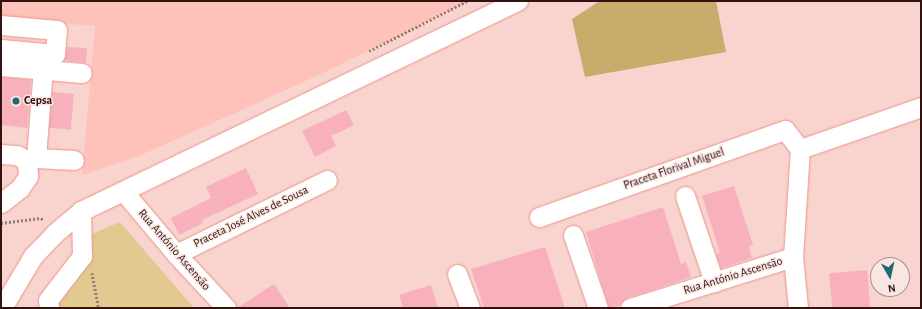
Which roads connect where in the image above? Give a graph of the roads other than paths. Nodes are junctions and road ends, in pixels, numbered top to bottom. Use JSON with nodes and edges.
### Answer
{"nodes":[{"id":1,"x":518,"y":1,"type":"edge"},
{"id":2,"x":1,"y":25,"type":"edge"},
{"id":3,"x":1,"y":49,"type":"edge"},
{"id":4,"x":43,"y":61,"type":"junction"},
{"id":5,"x":1,"y":66,"type":"edge"},
{"id":6,"x":82,"y":73,"type":"dead end"},
{"id":7,"x":921,"y":106,"type":"edge"},
{"id":8,"x":800,"y":149,"type":"junction"},
{"id":9,"x":1,"y":154,"type":"edge"},
{"id":10,"x":32,"y":159,"type":"junction"},
{"id":11,"x":74,"y":160,"type":"dead end"},
{"id":12,"x":326,"y":180,"type":"dead end"},
{"id":13,"x":123,"y":191,"type":"junction"},
{"id":14,"x":685,"y":196,"type":"dead end"},
{"id":15,"x":1,"y":203,"type":"edge"},
{"id":16,"x":81,"y":211,"type":"junction"},
{"id":17,"x":539,"y":217,"type":"dead end"},
{"id":18,"x":573,"y":235,"type":"dead end"},
{"id":19,"x":176,"y":254,"type":"junction"},
{"id":20,"x":794,"y":257,"type":"junction"},
{"id":21,"x":457,"y":274,"type":"dead end"},
{"id":22,"x":15,"y":282,"type":"junction"},
{"id":23,"x":714,"y":282,"type":"junction"},
{"id":24,"x":1,"y":295,"type":"edge"},
{"id":25,"x":2,"y":308,"type":"edge"},
{"id":26,"x":49,"y":308,"type":"edge"},
{"id":27,"x":226,"y":308,"type":"edge"},
{"id":28,"x":470,"y":308,"type":"edge"},
{"id":29,"x":598,"y":308,"type":"edge"},
{"id":30,"x":630,"y":308,"type":"edge"},
{"id":31,"x":798,"y":308,"type":"edge"}],
"edges":[{"from":1,"to":13,"type":"street"},
{"from":2,"to":4,"type":"street"},
{"from":3,"to":4,"type":"street"},
{"from":4,"to":5,"type":"street"},
{"from":4,"to":6,"type":"street"},
{"from":4,"to":10,"type":"street"},
{"from":7,"to":8,"type":"street"},
{"from":8,"to":17,"type":"street","name":"Praceta Florival Miguel"},
{"from":8,"to":20,"type":"street","name":"Rua António Ascensão"},
{"from":9,"to":10,"type":"street"},
{"from":10,"to":11,"type":"street"},
{"from":10,"to":15,"type":"street"},
{"from":12,"to":19,"type":"street","name":"Praceta José Alves de Sousa"},
{"from":13,"to":16,"type":"street"},
{"from":13,"to":19,"type":"street","name":"Rua António Ascensão"},
{"from":14,"to":23,"type":"street"},
{"from":16,"to":22,"type":"street"},
{"from":16,"to":26,"type":"street"},
{"from":18,"to":29,"type":"street"},
{"from":19,"to":27,"type":"street","name":"Rua António Ascensão"},
{"from":20,"to":23,"type":"street","name":"Rua António Ascensão"},
{"from":20,"to":31,"type":"street"},
{"from":21,"to":28,"type":"street"},
{"from":22,"to":24,"type":"street"},
{"from":22,"to":25,"type":"street"},
{"from":23,"to":30,"type":"street","name":"Rua António Ascensão"}]}
